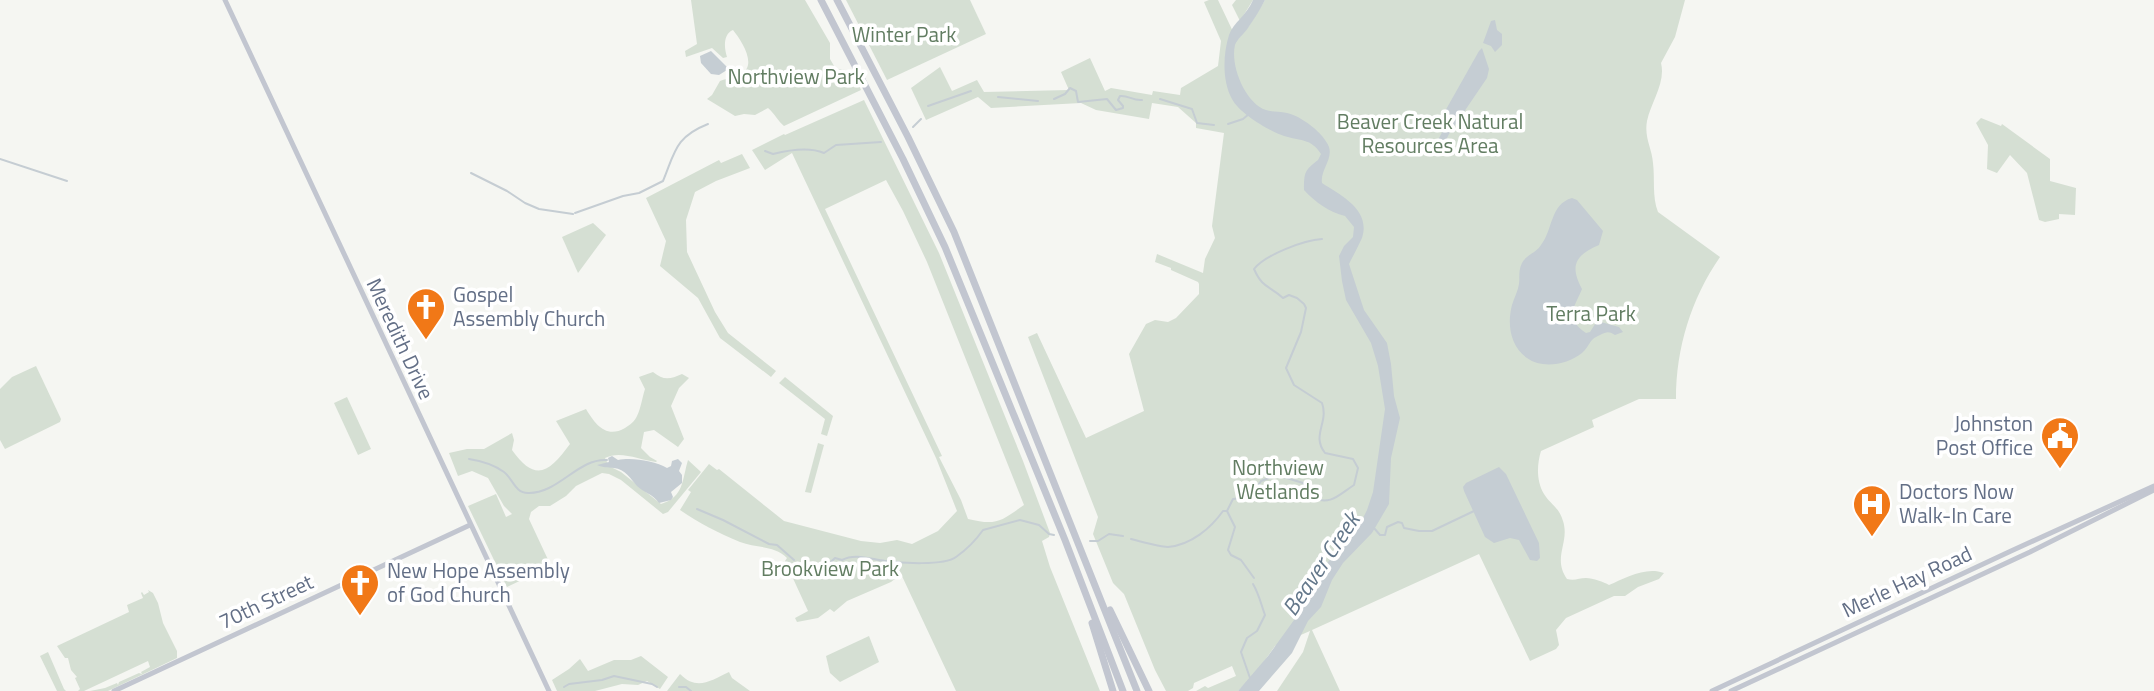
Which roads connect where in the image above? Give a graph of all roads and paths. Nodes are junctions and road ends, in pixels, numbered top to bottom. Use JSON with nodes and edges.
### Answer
{"nodes":[{"id":1,"x":225,"y":0,"type":"edge"},
{"id":2,"x":821,"y":0,"type":"edge"},
{"id":3,"x":837,"y":0,"type":"edge"},
{"id":4,"x":2154,"y":488,"type":"edge"},
{"id":5,"x":470,"y":525,"type":"junction"},
{"id":6,"x":1079,"y":543,"type":"junction"},
{"id":7,"x":1086,"y":595,"type":"junction"},
{"id":8,"x":114,"y":691,"type":"edge"},
{"id":9,"x":549,"y":691,"type":"edge"},
{"id":10,"x":1113,"y":691,"type":"edge"},
{"id":11,"x":1123,"y":691,"type":"edge"},
{"id":12,"x":1137,"y":691,"type":"edge"},
{"id":13,"x":1149,"y":691,"type":"edge"},
{"id":14,"x":1712,"y":691,"type":"edge"},
{"id":15,"x":1731,"y":691,"type":"edge"}],
"edges":[{"from":1,"to":5,"type":"main road","name":"Meredith Drive"},
{"from":2,"to":7,"type":"highway"},
{"from":3,"to":6,"type":"highway"},
{"from":4,"to":14,"type":"main road","name":"Merle Hay Road"},
{"from":4,"to":15,"type":"main road","name":"Merle Hay Road"},
{"from":5,"to":8,"type":"main road","name":"70th Street"},
{"from":5,"to":9,"type":"main road","name":"Meredith Drive"},
{"from":6,"to":12,"type":"highway"},
{"from":6,"to":13,"type":"highway"},
{"from":7,"to":10,"type":"highway"},
{"from":7,"to":11,"type":"highway"}]}
